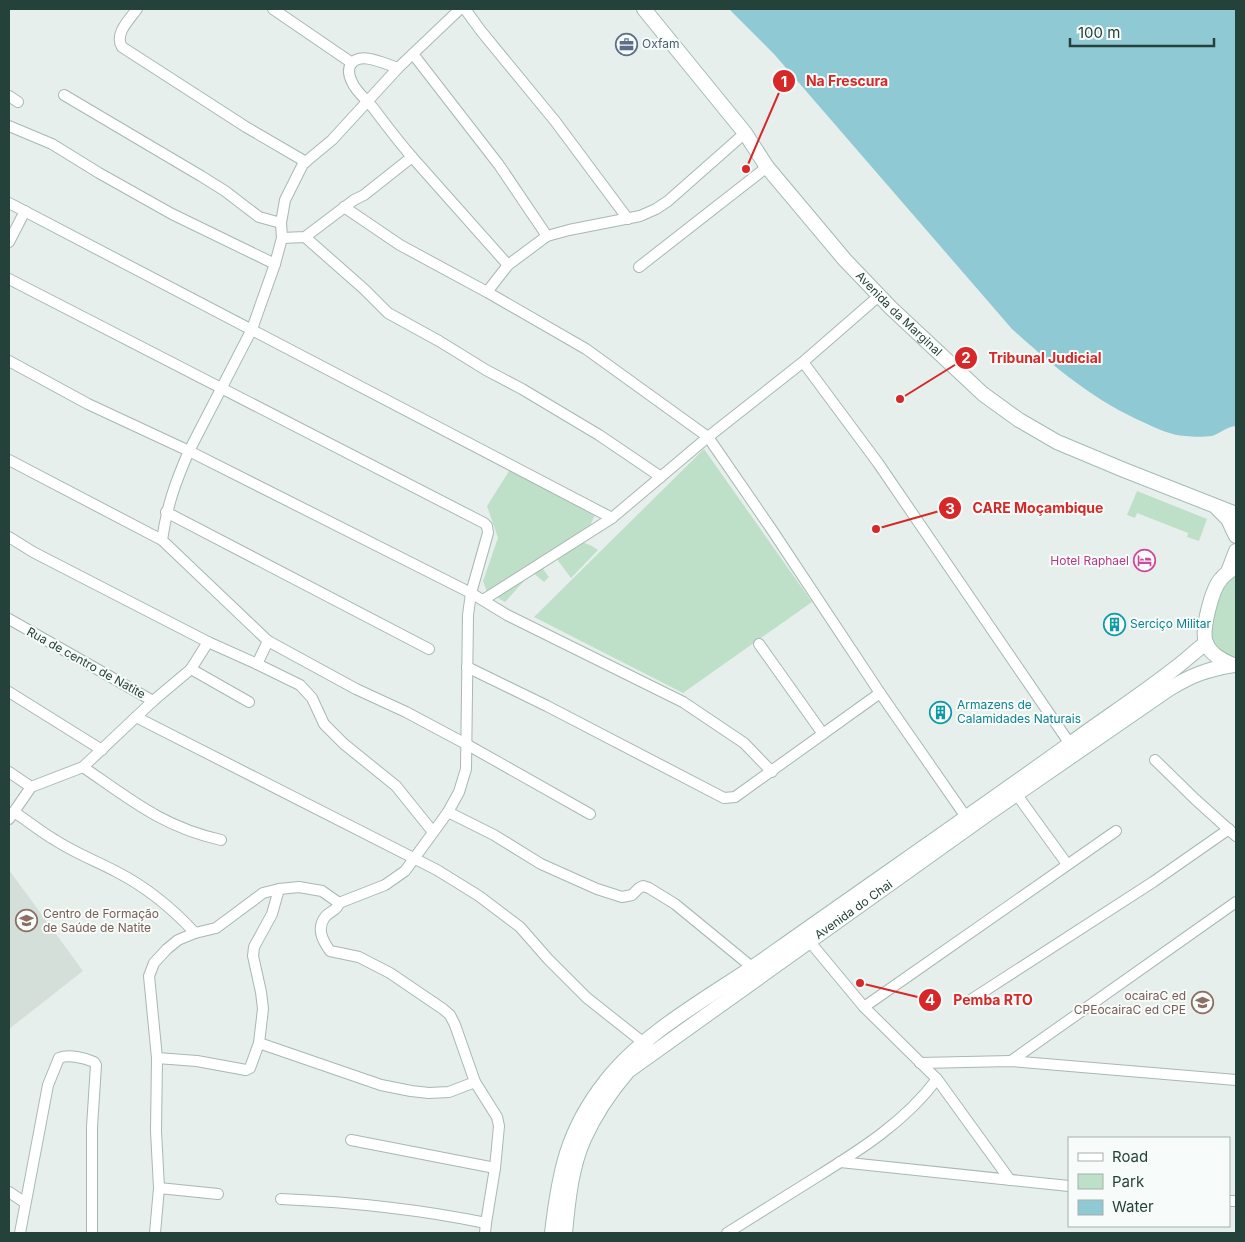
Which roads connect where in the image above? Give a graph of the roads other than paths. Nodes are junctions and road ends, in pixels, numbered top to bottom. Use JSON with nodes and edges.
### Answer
{"nodes":[{"id":1,"x":136,"y":9,"type":"edge"},
{"id":2,"x":272,"y":9,"type":"edge"},
{"id":3,"x":460,"y":9,"type":"edge"},
{"id":4,"x":465,"y":9,"type":"edge"},
{"id":5,"x":644,"y":9,"type":"edge"},
{"id":6,"x":413,"y":54,"type":"junction"},
{"id":7,"x":352,"y":63,"type":"junction"},
{"id":8,"x":398,"y":68,"type":"junction"},
{"id":9,"x":64,"y":95,"type":"dead end"},
{"id":10,"x":9,"y":96,"type":"edge"},
{"id":11,"x":368,"y":101,"type":"junction"},
{"id":12,"x":18,"y":102,"type":"dead end"},
{"id":13,"x":9,"y":126,"type":"edge"},
{"id":14,"x":745,"y":133,"type":"junction"},
{"id":15,"x":412,"y":158,"type":"junction"},
{"id":16,"x":306,"y":162,"type":"junction"},
{"id":17,"x":767,"y":167,"type":"junction"},
{"id":18,"x":9,"y":203,"type":"edge"},
{"id":19,"x":344,"y":207,"type":"junction"},
{"id":20,"x":26,"y":211,"type":"junction"},
{"id":21,"x":628,"y":219,"type":"junction"},
{"id":22,"x":281,"y":223,"type":"junction"},
{"id":23,"x":547,"y":236,"type":"junction"},
{"id":24,"x":305,"y":237,"type":"junction"},
{"id":25,"x":282,"y":238,"type":"junction"},
{"id":26,"x":9,"y":242,"type":"edge"},
{"id":27,"x":275,"y":264,"type":"junction"},
{"id":28,"x":508,"y":265,"type":"junction"},
{"id":29,"x":639,"y":267,"type":"dead end"},
{"id":30,"x":9,"y":279,"type":"edge"},
{"id":31,"x":487,"y":292,"type":"junction"},
{"id":32,"x":880,"y":295,"type":"junction"},
{"id":33,"x":252,"y":329,"type":"junction"},
{"id":34,"x":9,"y":361,"type":"edge"},
{"id":35,"x":803,"y":362,"type":"junction"},
{"id":36,"x":222,"y":388,"type":"junction"},
{"id":37,"x":708,"y":436,"type":"junction"},
{"id":38,"x":189,"y":451,"type":"junction"},
{"id":39,"x":9,"y":460,"type":"edge"},
{"id":40,"x":661,"y":476,"type":"junction"},
{"id":41,"x":1215,"y":505,"type":"junction"},
{"id":42,"x":166,"y":512,"type":"junction"},
{"id":43,"x":1236,"y":514,"type":"edge"},
{"id":44,"x":612,"y":518,"type":"junction"},
{"id":45,"x":1236,"y":536,"type":"edge"},
{"id":46,"x":9,"y":537,"type":"edge"},
{"id":47,"x":162,"y":540,"type":"junction"},
{"id":48,"x":1236,"y":551,"type":"edge"},
{"id":49,"x":1232,"y":569,"type":"edge"},
{"id":50,"x":471,"y":593,"type":"junction"},
{"id":51,"x":483,"y":600,"type":"junction"},
{"id":52,"x":9,"y":619,"type":"edge"},
{"id":53,"x":268,"y":641,"type":"junction"},
{"id":54,"x":208,"y":642,"type":"junction"},
{"id":55,"x":1206,"y":642,"type":"junction"},
{"id":56,"x":760,"y":644,"type":"dead end"},
{"id":57,"x":429,"y":649,"type":"dead end"},
{"id":58,"x":257,"y":664,"type":"junction"},
{"id":59,"x":1235,"y":666,"type":"edge"},
{"id":60,"x":467,"y":667,"type":"junction"},
{"id":61,"x":191,"y":669,"type":"junction"},
{"id":62,"x":9,"y":692,"type":"edge"},
{"id":63,"x":880,"y":693,"type":"junction"},
{"id":64,"x":153,"y":700,"type":"junction"},
{"id":65,"x":249,"y":702,"type":"dead end"},
{"id":66,"x":136,"y":717,"type":"junction"},
{"id":67,"x":823,"y":734,"type":"junction"},
{"id":68,"x":466,"y":744,"type":"junction"},
{"id":69,"x":1070,"y":744,"type":"junction"},
{"id":70,"x":102,"y":750,"type":"junction"},
{"id":71,"x":1154,"y":760,"type":"dead end"},
{"id":72,"x":83,"y":767,"type":"junction"},
{"id":73,"x":9,"y":772,"type":"edge"},
{"id":74,"x":772,"y":772,"type":"junction"},
{"id":75,"x":31,"y":787,"type":"junction"},
{"id":76,"x":1017,"y":795,"type":"junction"},
{"id":77,"x":448,"y":812,"type":"junction"},
{"id":78,"x":590,"y":814,"type":"dead end"},
{"id":79,"x":11,"y":815,"type":"edge"},
{"id":80,"x":966,"y":817,"type":"junction"},
{"id":81,"x":1116,"y":831,"type":"dead end"},
{"id":82,"x":433,"y":832,"type":"junction"},
{"id":83,"x":1233,"y":833,"type":"edge"},
{"id":84,"x":221,"y":840,"type":"dead end"},
{"id":85,"x":414,"y":858,"type":"junction"},
{"id":86,"x":1067,"y":864,"type":"junction"},
{"id":87,"x":279,"y":888,"type":"junction"},
{"id":88,"x":1236,"y":902,"type":"edge"},
{"id":89,"x":339,"y":903,"type":"junction"},
{"id":90,"x":195,"y":933,"type":"junction"},
{"id":91,"x":810,"y":942,"type":"junction"},
{"id":92,"x":753,"y":968,"type":"junction"},
{"id":93,"x":969,"y":1001,"type":"dead end"},
{"id":94,"x":864,"y":1007,"type":"junction"},
{"id":95,"x":259,"y":1043,"type":"junction"},
{"id":96,"x":648,"y":1047,"type":"junction"},
{"id":97,"x":157,"y":1058,"type":"junction"},
{"id":98,"x":1011,"y":1061,"type":"junction"},
{"id":99,"x":920,"y":1063,"type":"junction"},
{"id":100,"x":937,"y":1079,"type":"junction"},
{"id":101,"x":1236,"y":1080,"type":"edge"},
{"id":102,"x":475,"y":1082,"type":"junction"},
{"id":103,"x":351,"y":1140,"type":"dead end"},
{"id":104,"x":840,"y":1162,"type":"junction"},
{"id":105,"x":495,"y":1168,"type":"junction"},
{"id":106,"x":1010,"y":1180,"type":"junction"},
{"id":107,"x":1068,"y":1186,"type":"edge"},
{"id":108,"x":158,"y":1188,"type":"junction"},
{"id":109,"x":9,"y":1192,"type":"edge"},
{"id":110,"x":218,"y":1194,"type":"dead end"},
{"id":111,"x":281,"y":1199,"type":"dead end"},
{"id":112,"x":24,"y":1202,"type":"junction"},
{"id":113,"x":486,"y":1228,"type":"edge"},
{"id":114,"x":20,"y":1233,"type":"edge"},
{"id":115,"x":92,"y":1233,"type":"edge"},
{"id":116,"x":155,"y":1233,"type":"edge"},
{"id":117,"x":552,"y":1233,"type":"edge"},
{"id":118,"x":565,"y":1233,"type":"edge"},
{"id":119,"x":727,"y":1233,"type":"edge"}],
"edges":[{"from":1,"to":16,"type":"street"},
{"from":2,"to":7,"type":"street"},
{"from":3,"to":6,"type":"street"},
{"from":4,"to":21,"type":"street"},
{"from":5,"to":14,"type":"main road","name":"Avenida da Marginal"},
{"from":6,"to":8,"type":"street"},
{"from":6,"to":23,"type":"street"},
{"from":7,"to":8,"type":"street"},
{"from":7,"to":11,"type":"street"},
{"from":8,"to":11,"type":"street"},
{"from":9,"to":22,"type":"street"},
{"from":10,"to":12,"type":"street"},
{"from":11,"to":15,"type":"street"},
{"from":11,"to":16,"type":"street"},
{"from":13,"to":27,"type":"street"},
{"from":14,"to":17,"type":"main road","name":"Avenida da Marginal"},
{"from":14,"to":21,"type":"street"},
{"from":15,"to":19,"type":"street"},
{"from":15,"to":28,"type":"street"},
{"from":16,"to":22,"type":"street"},
{"from":17,"to":29,"type":"street"},
{"from":17,"to":32,"type":"main road","name":"Avenida da Marginal"},
{"from":18,"to":20,"type":"street"},
{"from":19,"to":24,"type":"street"},
{"from":19,"to":31,"type":"street"},
{"from":20,"to":26,"type":"street"},
{"from":20,"to":33,"type":"street"},
{"from":21,"to":23,"type":"street"},
{"from":22,"to":25,"type":"street"},
{"from":23,"to":28,"type":"street"},
{"from":24,"to":25,"type":"street"},
{"from":24,"to":40,"type":"street"},
{"from":25,"to":27,"type":"street"},
{"from":27,"to":33,"type":"street"},
{"from":28,"to":31,"type":"street"},
{"from":30,"to":36,"type":"street"},
{"from":31,"to":37,"type":"street"},
{"from":32,"to":35,"type":"street"},
{"from":32,"to":41,"type":"main road","name":"Avenida da Marginal"},
{"from":33,"to":36,"type":"street"},
{"from":33,"to":44,"type":"street"},
{"from":34,"to":38,"type":"street"},
{"from":35,"to":37,"type":"street"},
{"from":35,"to":69,"type":"street"},
{"from":36,"to":38,"type":"street"},
{"from":36,"to":50,"type":"street"},
{"from":37,"to":40,"type":"street"},
{"from":37,"to":63,"type":"street"},
{"from":38,"to":42,"type":"street"},
{"from":38,"to":50,"type":"street"},
{"from":39,"to":47,"type":"street"},
{"from":40,"to":44,"type":"street"},
{"from":41,"to":43,"type":"main road","name":"Avenida da Marginal"},
{"from":41,"to":45,"type":"main road"},
{"from":42,"to":47,"type":"street"},
{"from":42,"to":57,"type":"street"},
{"from":44,"to":51,"type":"street"},
{"from":46,"to":54,"type":"street"},
{"from":47,"to":53,"type":"street"},
{"from":48,"to":49,"type":"main road"},
{"from":49,"to":55,"type":"main road"},
{"from":50,"to":51,"type":"street"},
{"from":50,"to":60,"type":"street"},
{"from":51,"to":74,"type":"street"},
{"from":52,"to":64,"type":"street","name":"Rua de centro de Natite"},
{"from":53,"to":58,"type":"street"},
{"from":53,"to":68,"type":"street"},
{"from":54,"to":58,"type":"street"},
{"from":54,"to":61,"type":"street"},
{"from":55,"to":59,"type":"main road","name":"Avenida do Chai"},
{"from":55,"to":69,"type":"main road","name":"Avenida do Chai"},
{"from":56,"to":67,"type":"street"},
{"from":58,"to":82,"type":"street"},
{"from":59,"to":76,"type":"main road","name":"Avenida do Chai"},
{"from":60,"to":68,"type":"street"},
{"from":60,"to":74,"type":"street"},
{"from":61,"to":64,"type":"street"},
{"from":61,"to":65,"type":"street"},
{"from":62,"to":70,"type":"street"},
{"from":63,"to":67,"type":"street"},
{"from":63,"to":80,"type":"street"},
{"from":64,"to":66,"type":"street","name":"Rua de centro de Natite"},
{"from":66,"to":70,"type":"street","name":"Rua de centro de Natite"},
{"from":66,"to":85,"type":"street"},
{"from":67,"to":74,"type":"street"},
{"from":68,"to":77,"type":"street"},
{"from":68,"to":78,"type":"street"},
{"from":69,"to":80,"type":"main road","name":"Avenida do Chai"},
{"from":70,"to":72,"type":"street","name":"Rua de centro de Natite"},
{"from":71,"to":83,"type":"street"},
{"from":72,"to":75,"type":"street","name":"Rua de centro de Natite"},
{"from":72,"to":84,"type":"street"},
{"from":73,"to":75,"type":"street"},
{"from":75,"to":79,"type":"street"},
{"from":76,"to":86,"type":"street"},
{"from":76,"to":91,"type":"main road","name":"Avenida do Chai"},
{"from":77,"to":82,"type":"street"},
{"from":77,"to":92,"type":"street"},
{"from":79,"to":90,"type":"street"},
{"from":80,"to":92,"type":"main road","name":"Avenida do Chai"},
{"from":81,"to":86,"type":"street"},
{"from":82,"to":85,"type":"street"},
{"from":83,"to":93,"type":"street"},
{"from":85,"to":89,"type":"street"},
{"from":85,"to":96,"type":"street"},
{"from":86,"to":94,"type":"street"},
{"from":87,"to":89,"type":"street"},
{"from":87,"to":90,"type":"street"},
{"from":87,"to":95,"type":"street"},
{"from":88,"to":98,"type":"street"},
{"from":89,"to":102,"type":"street"},
{"from":90,"to":97,"type":"street"},
{"from":91,"to":94,"type":"street"},
{"from":91,"to":96,"type":"main road","name":"Avenida do Chai"},
{"from":92,"to":96,"type":"main road","name":"Avenida do Chai"},
{"from":94,"to":99,"type":"street"},
{"from":95,"to":97,"type":"street"},
{"from":95,"to":102,"type":"street"},
{"from":96,"to":117,"type":"main road","name":"Avenida do Chai"},
{"from":96,"to":118,"type":"main road","name":"Avenida do Chai"},
{"from":97,"to":108,"type":"street"},
{"from":98,"to":99,"type":"street"},
{"from":98,"to":101,"type":"street"},
{"from":99,"to":100,"type":"street"},
{"from":100,"to":104,"type":"street"},
{"from":100,"to":106,"type":"street"},
{"from":102,"to":105,"type":"street"},
{"from":103,"to":105,"type":"street"},
{"from":104,"to":106,"type":"street"},
{"from":104,"to":119,"type":"street"},
{"from":105,"to":113,"type":"street"},
{"from":106,"to":107,"type":"street"},
{"from":108,"to":110,"type":"street"},
{"from":108,"to":116,"type":"street"},
{"from":109,"to":112,"type":"street"},
{"from":111,"to":113,"type":"street"},
{"from":112,"to":114,"type":"street"},
{"from":112,"to":115,"type":"street"}]}
